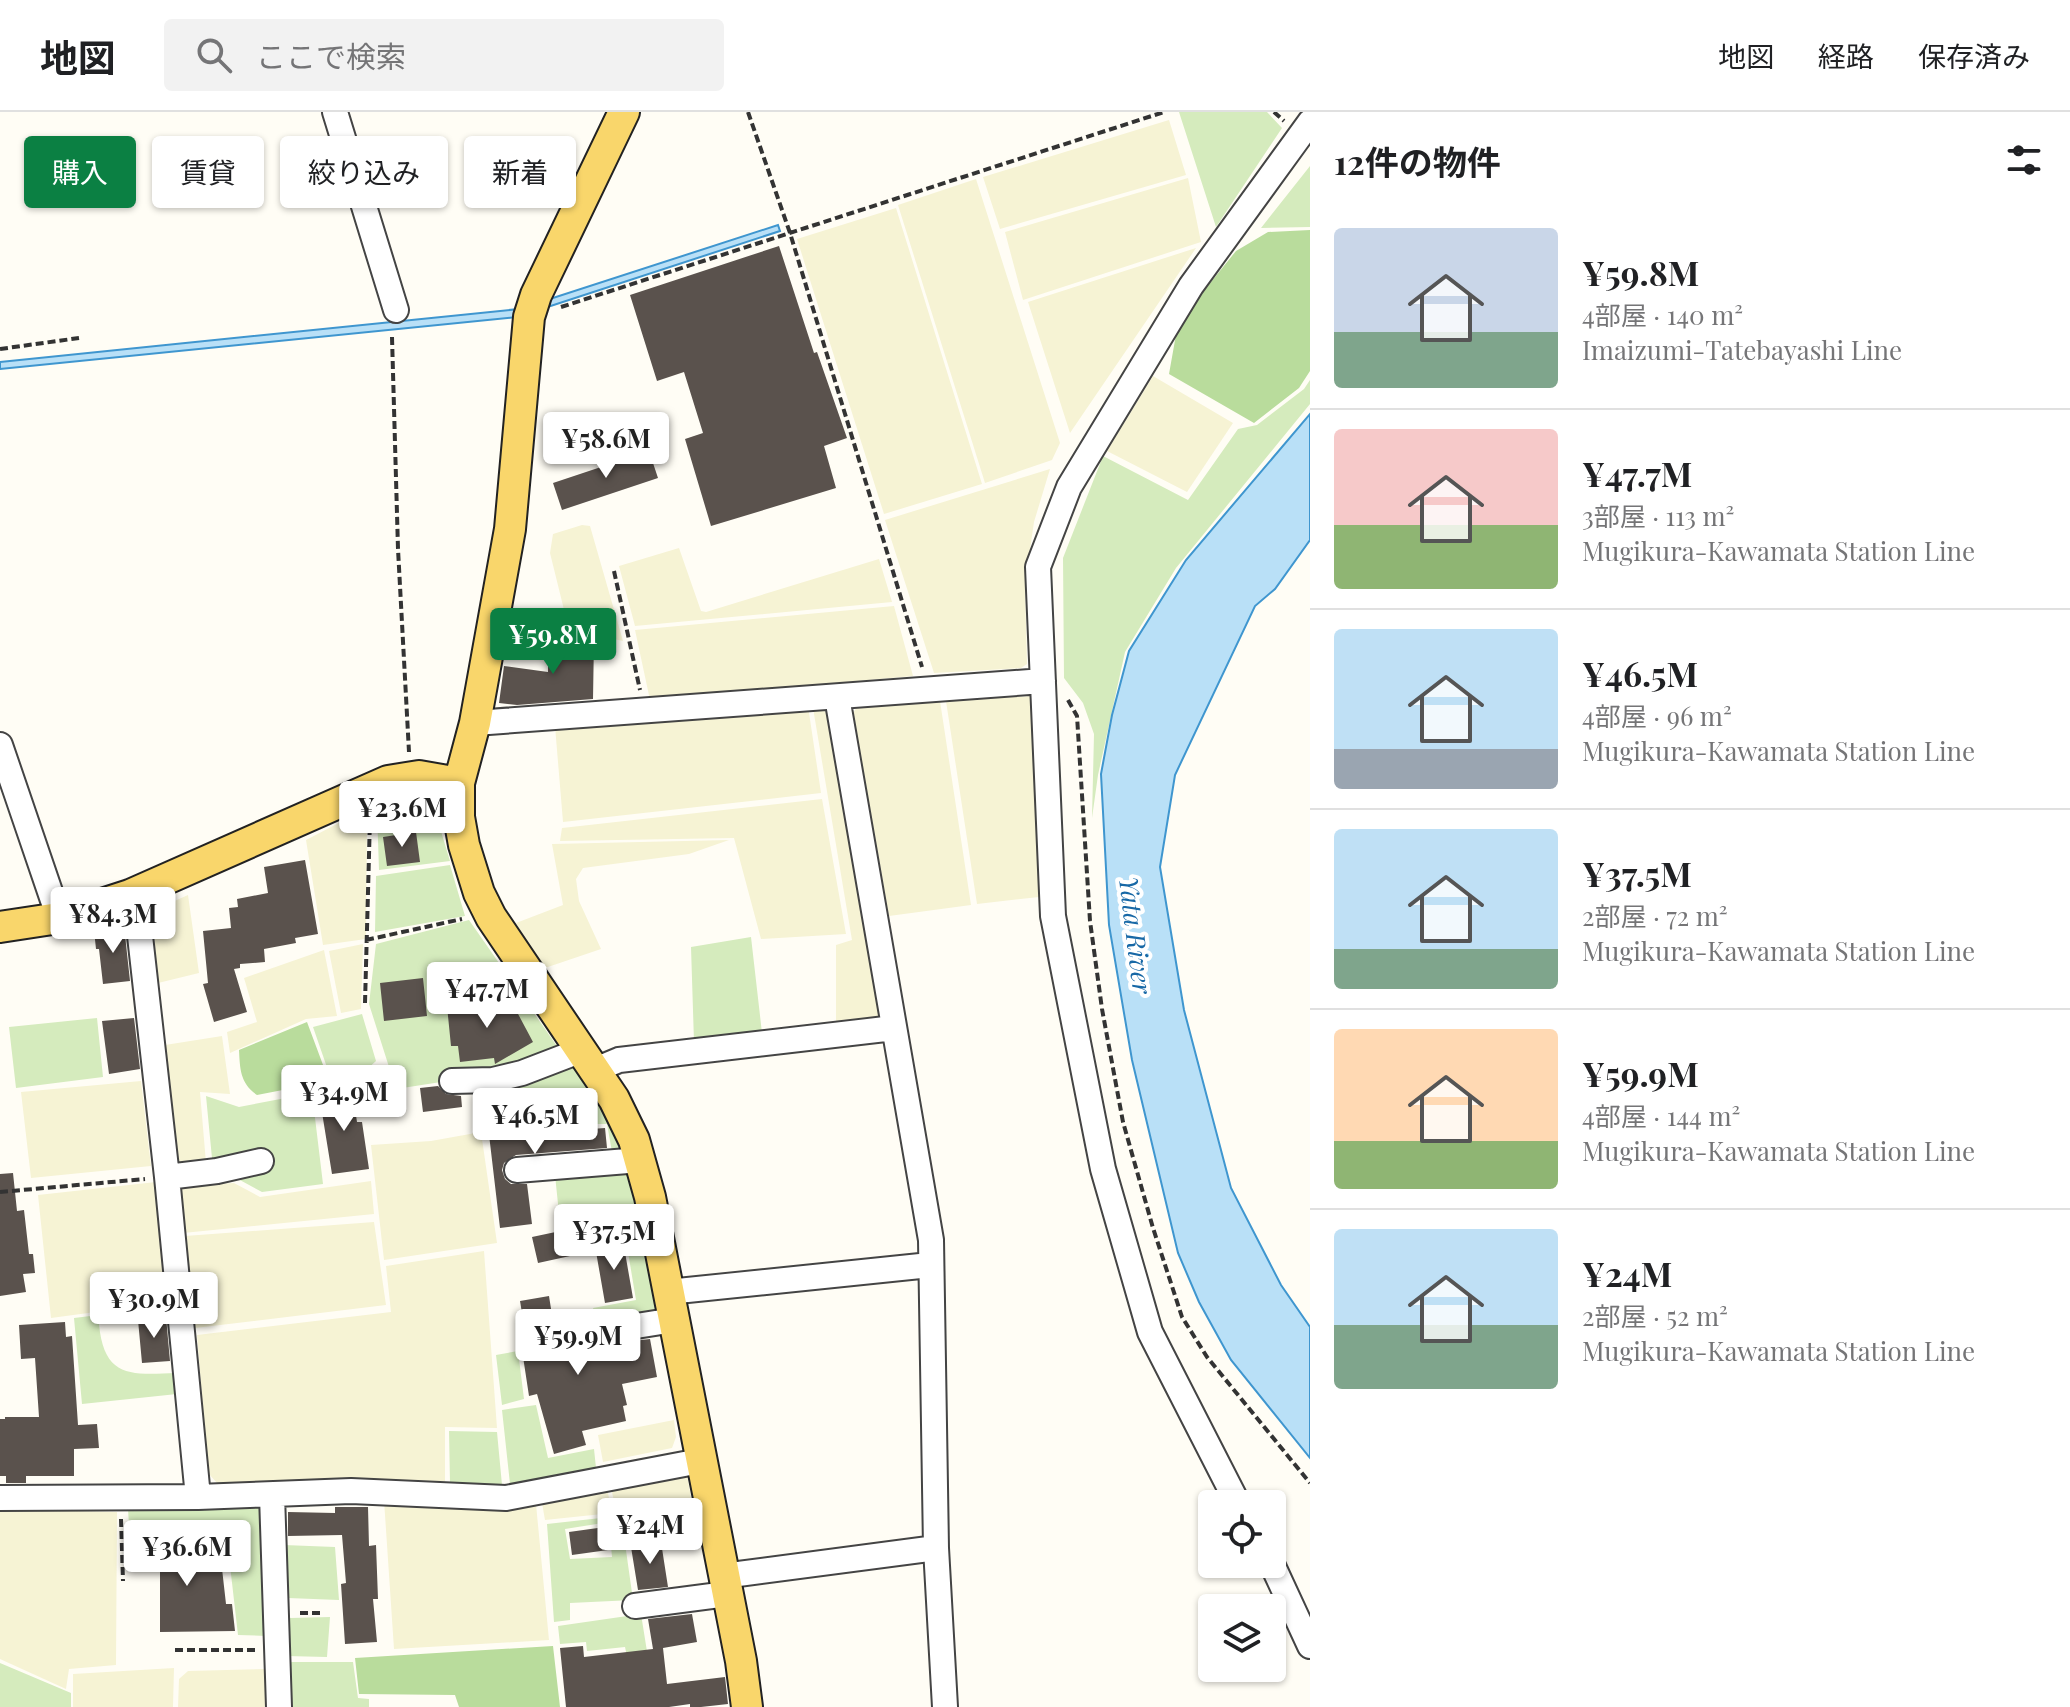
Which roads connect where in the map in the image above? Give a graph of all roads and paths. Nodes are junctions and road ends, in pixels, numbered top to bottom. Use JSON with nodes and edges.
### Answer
{"nodes":[{"id":1,"x":335,"y":112,"type":"edge"},
{"id":2,"x":624,"y":112,"type":"edge"},
{"id":3,"x":748,"y":112,"type":"edge"},
{"id":4,"x":1164,"y":112,"type":"edge"},
{"id":5,"x":1310,"y":122,"type":"edge"},
{"id":6,"x":790,"y":233,"type":"junction"},
{"id":7,"x":396,"y":310,"type":"dead end"},
{"id":8,"x":529,"y":317,"type":"junction"},
{"id":9,"x":392,"y":337,"type":"dead end"},
{"id":10,"x":79,"y":338,"type":"dead end"},
{"id":11,"x":0,"y":349,"type":"edge"},
{"id":12,"x":614,"y":571,"type":"dead end"},
{"id":13,"x":1043,"y":681,"type":"junction"},
{"id":14,"x":929,"y":689,"type":"junction"},
{"id":15,"x":837,"y":697,"type":"junction"},
{"id":16,"x":645,"y":711,"type":"junction"},
{"id":17,"x":475,"y":723,"type":"junction"},
{"id":18,"x":0,"y":745,"type":"edge"},
{"id":19,"x":409,"y":759,"type":"dead end"},
{"id":20,"x":459,"y":783,"type":"junction"},
{"id":21,"x":370,"y":808,"type":"dead end"},
{"id":22,"x":130,"y":895,"type":"junction"},
{"id":23,"x":471,"y":917,"type":"dead end"},
{"id":24,"x":59,"y":918,"type":"junction"},
{"id":25,"x":0,"y":927,"type":"edge"},
{"id":26,"x":366,"y":940,"type":"junction"},
{"id":27,"x":365,"y":1003,"type":"dead end"},
{"id":28,"x":894,"y":1028,"type":"junction"},
{"id":29,"x":588,"y":1060,"type":"junction"},
{"id":30,"x":452,"y":1081,"type":"dead end"},
{"id":31,"x":640,"y":1160,"type":"junction"},
{"id":32,"x":261,"y":1161,"type":"dead end"},
{"id":33,"x":517,"y":1170,"type":"dead end"},
{"id":34,"x":167,"y":1177,"type":"junction"},
{"id":35,"x":0,"y":1192,"type":"edge"},
{"id":36,"x":930,"y":1265,"type":"junction"},
{"id":37,"x":671,"y":1306,"type":"junction"},
{"id":38,"x":611,"y":1330,"type":"dead end"},
{"id":39,"x":700,"y":1461,"type":"junction"},
{"id":40,"x":1310,"y":1483,"type":"edge"},
{"id":41,"x":1231,"y":1490,"type":"edge"},
{"id":42,"x":272,"y":1495,"type":"junction"},
{"id":43,"x":198,"y":1497,"type":"junction"},
{"id":44,"x":0,"y":1498,"type":"edge"},
{"id":45,"x":120,"y":1498,"type":"junction"},
{"id":46,"x":936,"y":1548,"type":"junction"},
{"id":47,"x":1278,"y":1578,"type":"edge"},
{"id":48,"x":123,"y":1581,"type":"dead end"},
{"id":49,"x":725,"y":1585,"type":"junction"},
{"id":50,"x":635,"y":1606,"type":"dead end"},
{"id":51,"x":1310,"y":1646,"type":"edge"},
{"id":52,"x":175,"y":1650,"type":"dead end"},
{"id":53,"x":277,"y":1650,"type":"junction"},
{"id":54,"x":279,"y":1707,"type":"edge"},
{"id":55,"x":747,"y":1707,"type":"edge"},
{"id":56,"x":945,"y":1707,"type":"edge"}],
"edges":[{"from":1,"to":7,"type":"street"},
{"from":2,"to":8,"type":"main road"},
{"from":3,"to":6,"type":"path"},
{"from":4,"to":6,"type":"path"},
{"from":5,"to":13,"type":"street"},
{"from":6,"to":8,"type":"path"},
{"from":6,"to":14,"type":"path"},
{"from":8,"to":17,"type":"main road"},
{"from":9,"to":19,"type":"path"},
{"from":10,"to":11,"type":"path"},
{"from":12,"to":16,"type":"path"},
{"from":13,"to":14,"type":"street"},
{"from":13,"to":40,"type":"path"},
{"from":13,"to":41,"type":"street"},
{"from":14,"to":15,"type":"street"},
{"from":15,"to":16,"type":"street"},
{"from":15,"to":28,"type":"street"},
{"from":16,"to":17,"type":"street"},
{"from":17,"to":20,"type":"main road"},
{"from":18,"to":24,"type":"street"},
{"from":20,"to":22,"type":"main road"},
{"from":20,"to":29,"type":"main road"},
{"from":21,"to":26,"type":"path"},
{"from":22,"to":24,"type":"main road"},
{"from":22,"to":34,"type":"street"},
{"from":23,"to":26,"type":"path"},
{"from":24,"to":25,"type":"main road"},
{"from":26,"to":27,"type":"path"},
{"from":28,"to":29,"type":"street"},
{"from":28,"to":36,"type":"street"},
{"from":29,"to":30,"type":"street"},
{"from":29,"to":31,"type":"main road"},
{"from":31,"to":33,"type":"street"},
{"from":31,"to":37,"type":"main road"},
{"from":32,"to":34,"type":"street"},
{"from":34,"to":35,"type":"path"},
{"from":34,"to":43,"type":"street"},
{"from":36,"to":37,"type":"street"},
{"from":36,"to":46,"type":"street"},
{"from":37,"to":38,"type":"street"},
{"from":37,"to":39,"type":"main road"},
{"from":39,"to":42,"type":"street"},
{"from":39,"to":49,"type":"main road"},
{"from":42,"to":43,"type":"street"},
{"from":42,"to":53,"type":"street"},
{"from":43,"to":45,"type":"street"},
{"from":44,"to":45,"type":"street"},
{"from":45,"to":48,"type":"path"},
{"from":46,"to":49,"type":"street"},
{"from":46,"to":56,"type":"street"},
{"from":47,"to":51,"type":"street"},
{"from":49,"to":50,"type":"street"},
{"from":49,"to":55,"type":"main road"},
{"from":52,"to":53,"type":"path"},
{"from":53,"to":54,"type":"street"}]}
